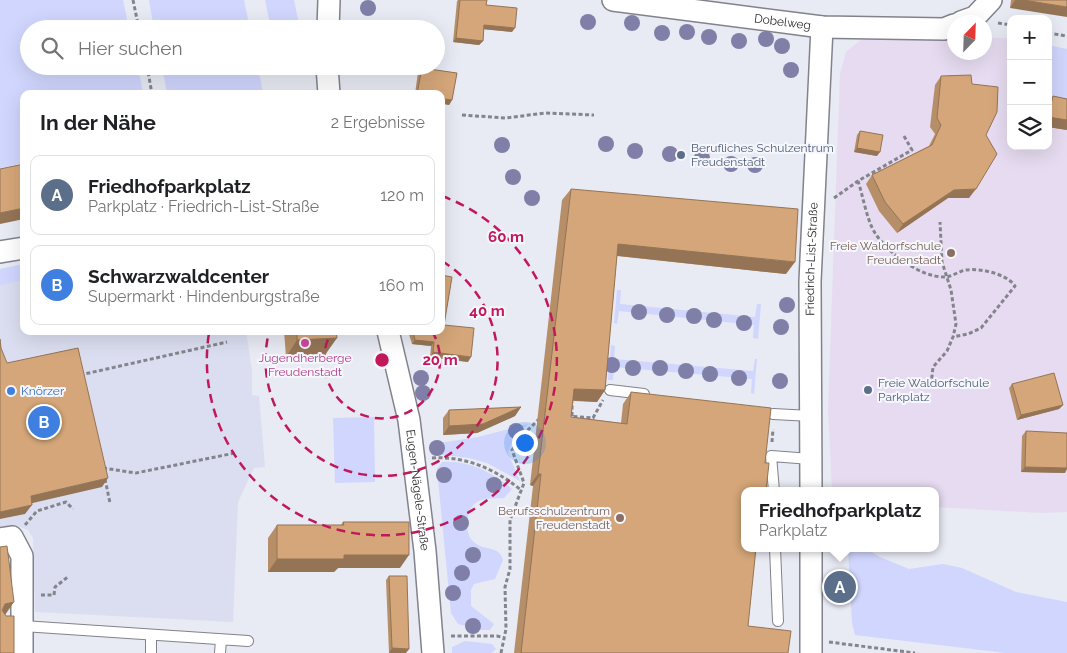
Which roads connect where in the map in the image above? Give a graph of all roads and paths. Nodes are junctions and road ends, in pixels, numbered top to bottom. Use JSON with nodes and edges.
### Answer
{"nodes":[{"id":1,"x":133,"y":0,"type":"edge"},
{"id":2,"x":329,"y":0,"type":"edge"},
{"id":3,"x":613,"y":0,"type":"edge"},
{"id":4,"x":991,"y":0,"type":"edge"},
{"id":5,"x":974,"y":15,"type":"edge"},
{"id":6,"x":137,"y":20,"type":"edge"},
{"id":7,"x":328,"y":20,"type":"edge"},
{"id":8,"x":822,"y":27,"type":"junction"},
{"id":9,"x":947,"y":28,"type":"edge"},
{"id":10,"x":1052,"y":34,"type":"edge"},
{"id":11,"x":1067,"y":36,"type":"edge"},
{"id":12,"x":149,"y":75,"type":"edge"},
{"id":13,"x":328,"y":75,"type":"edge"},
{"id":14,"x":151,"y":90,"type":"edge"},
{"id":15,"x":329,"y":90,"type":"edge"},
{"id":16,"x":462,"y":115,"type":"dead end"},
{"id":17,"x":594,"y":115,"type":"dead end"},
{"id":18,"x":904,"y":136,"type":"dead end"},
{"id":19,"x":940,"y":222,"type":"dead end"},
{"id":20,"x":20,"y":249,"type":"edge"},
{"id":21,"x":0,"y":252,"type":"edge"},
{"id":22,"x":945,"y":277,"type":"junction"},
{"id":23,"x":389,"y":335,"type":"edge"},
{"id":24,"x":953,"y":337,"type":"junction"},
{"id":25,"x":227,"y":342,"type":"dead end"},
{"id":26,"x":81,"y":367,"type":"edge"},
{"id":27,"x":83,"y":374,"type":"junction"},
{"id":28,"x":77,"y":375,"type":"edge"},
{"id":29,"x":84,"y":383,"type":"edge"},
{"id":30,"x":931,"y":385,"type":"dead end"},
{"id":31,"x":610,"y":390,"type":"joint"},
{"id":32,"x":657,"y":396,"type":"edge"},
{"id":33,"x":573,"y":399,"type":"edge"},
{"id":34,"x":546,"y":414,"type":"edge"},
{"id":35,"x":773,"y":414,"type":"edge"},
{"id":36,"x":563,"y":416,"type":"edge"},
{"id":37,"x":572,"y":416,"type":"junction"},
{"id":38,"x":811,"y":416,"type":"junction"},
{"id":39,"x":234,"y":453,"type":"dead end"},
{"id":40,"x":100,"y":459,"type":"edge"},
{"id":41,"x":414,"y":459,"type":"junction"},
{"id":42,"x":811,"y":459,"type":"junction"},
{"id":43,"x":102,"y":468,"type":"junction"},
{"id":44,"x":774,"y":487,"type":"edge"},
{"id":45,"x":811,"y":487,"type":"edge"},
{"id":46,"x":521,"y":490,"type":"junction"},
{"id":47,"x":110,"y":503,"type":"dead end"},
{"id":48,"x":73,"y":509,"type":"dead end"},
{"id":49,"x":6,"y":538,"type":"edge"},
{"id":50,"x":775,"y":552,"type":"edge"},
{"id":51,"x":811,"y":552,"type":"edge"},
{"id":52,"x":69,"y":576,"type":"dead end"},
{"id":53,"x":23,"y":595,"type":"junction"},
{"id":54,"x":778,"y":621,"type":"dead end"},
{"id":55,"x":20,"y":623,"type":"junction"},
{"id":56,"x":151,"y":636,"type":"junction"},
{"id":57,"x":505,"y":638,"type":"junction"},
{"id":58,"x":221,"y":640,"type":"junction"},
{"id":59,"x":248,"y":641,"type":"dead end"},
{"id":60,"x":432,"y":645,"type":"edge"},
{"id":61,"x":811,"y":647,"type":"edge"},
{"id":62,"x":22,"y":653,"type":"edge"},
{"id":63,"x":151,"y":653,"type":"edge"},
{"id":64,"x":220,"y":653,"type":"edge"},
{"id":65,"x":502,"y":653,"type":"edge"},
{"id":66,"x":915,"y":653,"type":"edge"}],
"edges":[{"from":1,"to":6,"type":"path"},
{"from":2,"to":7,"type":"street"},
{"from":3,"to":8,"type":"street","name":"Dobelweg"},
{"from":4,"to":5,"type":"street"},
{"from":8,"to":9,"type":"street","name":"Dobelweg"},
{"from":8,"to":38,"type":"street","name":"Friedrich-List-Straße"},
{"from":10,"to":11,"type":"path"},
{"from":12,"to":14,"type":"path"},
{"from":13,"to":15,"type":"street"},
{"from":16,"to":17,"type":"path"},
{"from":18,"to":22,"type":"path"},
{"from":19,"to":22,"type":"path"},
{"from":20,"to":21,"type":"street"},
{"from":22,"to":24,"type":"path"},
{"from":22,"to":24,"type":"path"},
{"from":23,"to":41,"type":"street","name":"Eugen-Nägele-Straße"},
{"from":24,"to":30,"type":"path"},
{"from":25,"to":27,"type":"path"},
{"from":26,"to":27,"type":"path"},
{"from":27,"to":28,"type":"path"},
{"from":27,"to":29,"type":"path"},
{"from":31,"to":32,"type":"lane"},
{"from":31,"to":37,"type":"path"},
{"from":33,"to":37,"type":"path"},
{"from":34,"to":46,"type":"path"},
{"from":35,"to":38,"type":"lane"},
{"from":36,"to":37,"type":"path"},
{"from":38,"to":42,"type":"street","name":"Friedrich-List-Straße"},
{"from":39,"to":43,"type":"path"},
{"from":40,"to":43,"type":"path"},
{"from":41,"to":46,"type":"path"},
{"from":41,"to":60,"type":"street","name":"Eugen-Nägele-Straße"},
{"from":42,"to":44,"type":"lane"},
{"from":42,"to":45,"type":"street","name":"Friedrich-List-Straße"},
{"from":43,"to":47,"type":"path"},
{"from":46,"to":57,"type":"path"},
{"from":48,"to":49,"type":"path"},
{"from":49,"to":53,"type":"street"},
{"from":50,"to":54,"type":"lane"},
{"from":51,"to":61,"type":"street"},
{"from":52,"to":53,"type":"path"},
{"from":53,"to":55,"type":"street"},
{"from":55,"to":56,"type":"lane"},
{"from":55,"to":62,"type":"street"},
{"from":56,"to":58,"type":"lane"},
{"from":56,"to":63,"type":"lane"},
{"from":57,"to":60,"type":"path"},
{"from":57,"to":65,"type":"path"},
{"from":58,"to":59,"type":"lane"},
{"from":58,"to":64,"type":"lane"},
{"from":61,"to":66,"type":"path"}]}
